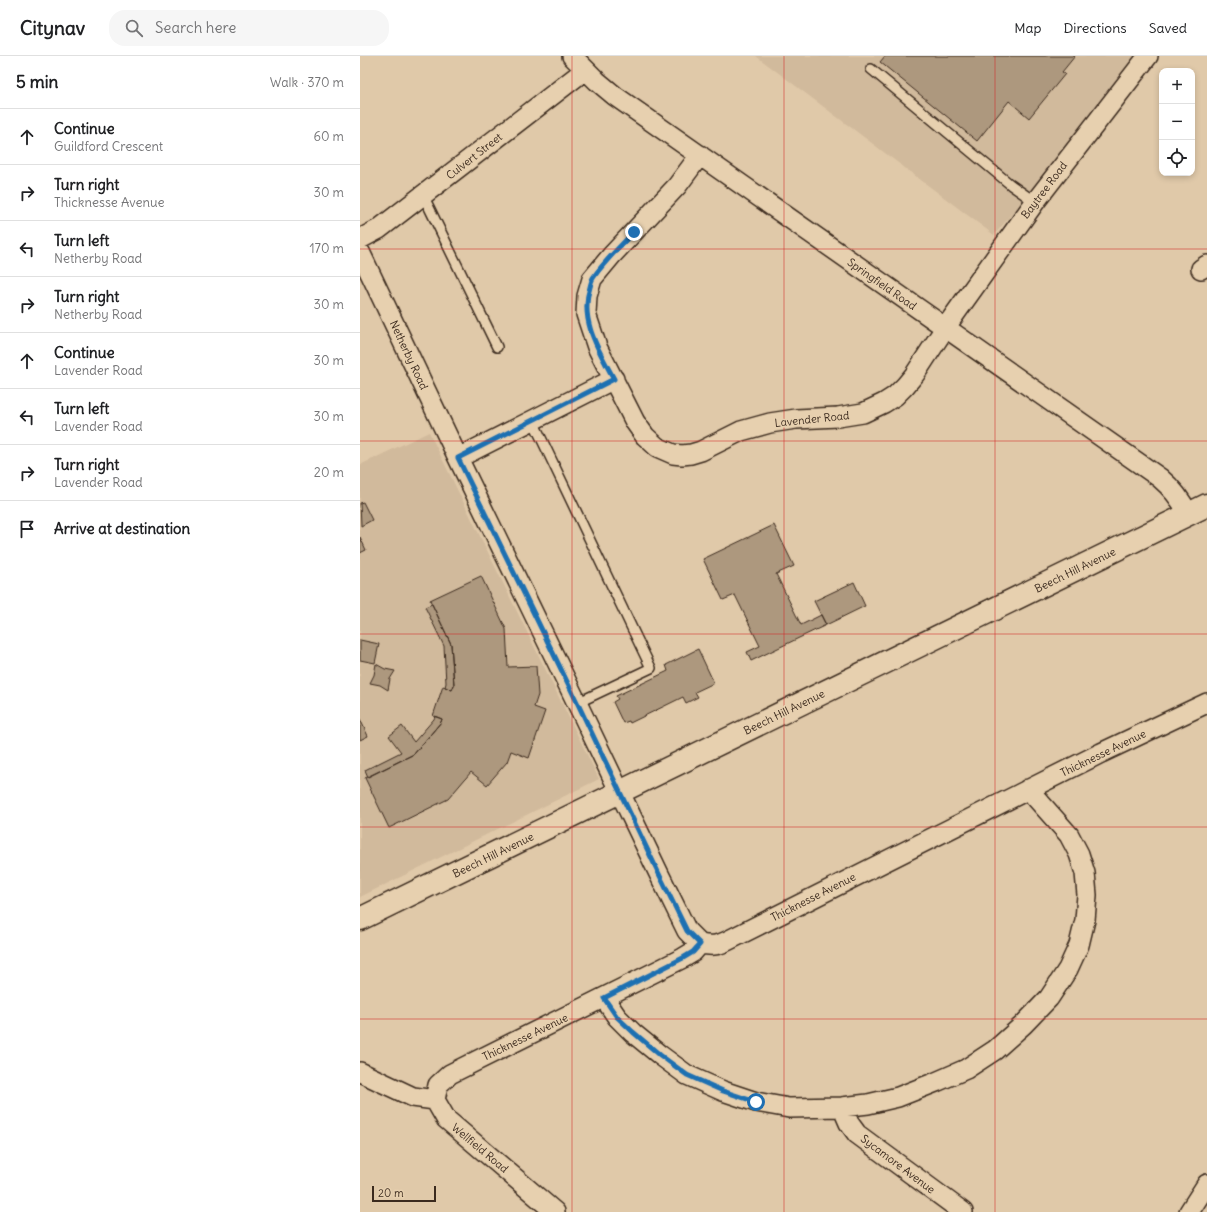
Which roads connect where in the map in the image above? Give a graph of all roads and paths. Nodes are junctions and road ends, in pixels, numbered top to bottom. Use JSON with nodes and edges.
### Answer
{"nodes":[{"id":1,"x":572,"y":56,"type":"edge"},
{"id":2,"x":1148,"y":56,"type":"edge"},
{"id":3,"x":871,"y":69,"type":"dead end"},
{"id":4,"x":585,"y":70,"type":"junction"},
{"id":5,"x":700,"y":155,"type":"junction"},
{"id":6,"x":423,"y":195,"type":"junction"},
{"id":7,"x":1035,"y":202,"type":"junction"},
{"id":8,"x":360,"y":239,"type":"edge"},
{"id":9,"x":360,"y":252,"type":"edge"},
{"id":10,"x":946,"y":328,"type":"junction"},
{"id":11,"x":497,"y":347,"type":"dead end"},
{"id":12,"x":614,"y":379,"type":"junction"},
{"id":13,"x":533,"y":421,"type":"junction"},
{"id":14,"x":458,"y":458,"type":"junction"},
{"id":15,"x":1198,"y":509,"type":"edge"},
{"id":16,"x":577,"y":702,"type":"junction"},
{"id":17,"x":1207,"y":703,"type":"edge"},
{"id":18,"x":1028,"y":789,"type":"junction"},
{"id":19,"x":620,"y":792,"type":"junction"},
{"id":20,"x":360,"y":919,"type":"edge"},
{"id":21,"x":700,"y":944,"type":"junction"},
{"id":22,"x":604,"y":998,"type":"junction"},
{"id":23,"x":360,"y":1072,"type":"edge"},
{"id":24,"x":435,"y":1100,"type":"junction"},
{"id":25,"x":842,"y":1107,"type":"junction"},
{"id":26,"x":1207,"y":1184,"type":"edge"},
{"id":27,"x":555,"y":1212,"type":"edge"},
{"id":28,"x":963,"y":1212,"type":"edge"},
{"id":29,"x":1189,"y":1212,"type":"edge"}],
"edges":[{"from":1,"to":4,"type":"street","name":"Springfield Road"},
{"from":2,"to":7,"type":"street","name":"Baytree Road"},
{"from":3,"to":7,"type":"lane"},
{"from":4,"to":5,"type":"street","name":"Springfield Road"},
{"from":4,"to":6,"type":"street","name":"Culvert Street"},
{"from":5,"to":10,"type":"street","name":"Springfield Road"},
{"from":5,"to":12,"type":"street","name":"Lavender Road"},
{"from":6,"to":8,"type":"street","name":"Culvert Street"},
{"from":6,"to":11,"type":"lane"},
{"from":7,"to":10,"type":"street","name":"Baytree Road"},
{"from":9,"to":14,"type":"street","name":"Netherby Road"},
{"from":10,"to":12,"type":"street","name":"Lavender Road"},
{"from":10,"to":15,"type":"street","name":"Springfield Road"},
{"from":12,"to":13,"type":"street"},
{"from":13,"to":14,"type":"street"},
{"from":13,"to":16,"type":"lane"},
{"from":14,"to":16,"type":"street","name":"Netherby Road"},
{"from":15,"to":19,"type":"street","name":"Beech Hill Avenue"},
{"from":16,"to":19,"type":"street","name":"Netherby Road"},
{"from":17,"to":18,"type":"street","name":"Thicknesse Avenue"},
{"from":18,"to":21,"type":"street","name":"Thicknesse Avenue"},
{"from":18,"to":25,"type":"street"},
{"from":19,"to":20,"type":"street","name":"Beech Hill Avenue"},
{"from":19,"to":21,"type":"street","name":"Netherby Road"},
{"from":21,"to":22,"type":"street","name":"Thicknesse Avenue"},
{"from":22,"to":24,"type":"street","name":"Thicknesse Avenue"},
{"from":22,"to":25,"type":"street"},
{"from":23,"to":24,"type":"street"},
{"from":24,"to":27,"type":"street","name":"Wellfield Road"},
{"from":25,"to":28,"type":"street","name":"Sycamore Avenue"},
{"from":26,"to":29,"type":"street"}]}
